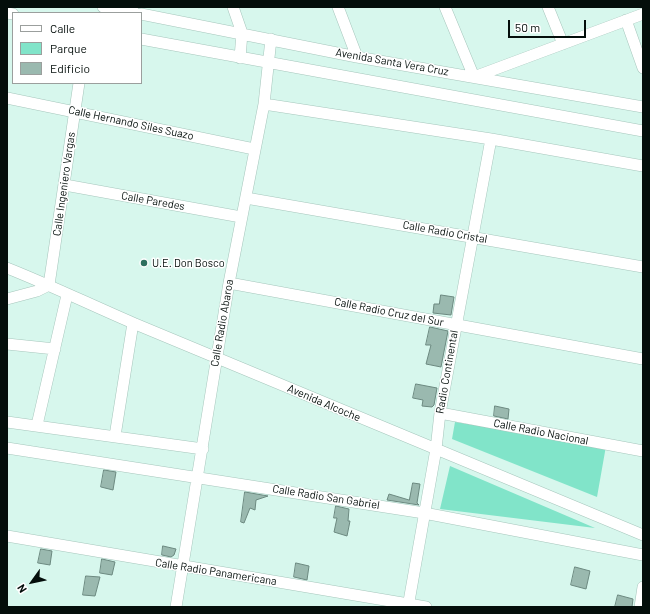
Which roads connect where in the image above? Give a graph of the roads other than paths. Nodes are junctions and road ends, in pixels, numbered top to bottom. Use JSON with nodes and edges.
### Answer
{"nodes":[{"id":1,"x":103,"y":7,"type":"edge"},
{"id":2,"x":233,"y":7,"type":"edge"},
{"id":3,"x":338,"y":7,"type":"edge"},
{"id":4,"x":446,"y":7,"type":"edge"},
{"id":5,"x":548,"y":7,"type":"edge"},
{"id":6,"x":130,"y":12,"type":"edge"},
{"id":7,"x":142,"y":14,"type":"edge"},
{"id":8,"x":643,"y":14,"type":"edge"},
{"id":9,"x":626,"y":20,"type":"junction"},
{"id":10,"x":242,"y":33,"type":"junction"},
{"id":11,"x":142,"y":38,"type":"edge"},
{"id":12,"x":271,"y":39,"type":"junction"},
{"id":13,"x":563,"y":44,"type":"junction"},
{"id":14,"x":357,"y":56,"type":"junction"},
{"id":15,"x":240,"y":58,"type":"junction"},
{"id":16,"x":269,"y":62,"type":"junction"},
{"id":17,"x":643,"y":68,"type":"edge"},
{"id":18,"x":474,"y":77,"type":"junction"},
{"id":19,"x":79,"y":84,"type":"edge"},
{"id":20,"x":7,"y":98,"type":"edge"},
{"id":21,"x":264,"y":104,"type":"junction"},
{"id":22,"x":643,"y":106,"type":"edge"},
{"id":23,"x":75,"y":111,"type":"junction"},
{"id":24,"x":643,"y":131,"type":"edge"},
{"id":25,"x":491,"y":138,"type":"junction"},
{"id":26,"x":254,"y":149,"type":"junction"},
{"id":27,"x":643,"y":166,"type":"edge"},
{"id":28,"x":65,"y":185,"type":"junction"},
{"id":29,"x":246,"y":198,"type":"junction"},
{"id":30,"x":242,"y":217,"type":"junction"},
{"id":31,"x":472,"y":237,"type":"junction"},
{"id":32,"x":643,"y":267,"type":"edge"},
{"id":33,"x":7,"y":268,"type":"edge"},
{"id":34,"x":229,"y":282,"type":"junction"},
{"id":35,"x":49,"y":285,"type":"junction"},
{"id":36,"x":67,"y":294,"type":"junction"},
{"id":37,"x":7,"y":300,"type":"edge"},
{"id":38,"x":133,"y":324,"type":"junction"},
{"id":39,"x":456,"y":325,"type":"junction"},
{"id":40,"x":7,"y":344,"type":"edge"},
{"id":41,"x":55,"y":349,"type":"junction"},
{"id":42,"x":216,"y":358,"type":"junction"},
{"id":43,"x":643,"y":359,"type":"edge"},
{"id":44,"x":440,"y":413,"type":"junction"},
{"id":45,"x":7,"y":422,"type":"edge"},
{"id":46,"x":37,"y":425,"type":"junction"},
{"id":47,"x":115,"y":436,"type":"junction"},
{"id":48,"x":7,"y":448,"type":"edge"},
{"id":49,"x":203,"y":449,"type":"junction"},
{"id":50,"x":436,"y":449,"type":"junction"},
{"id":51,"x":643,"y":451,"type":"edge"},
{"id":52,"x":198,"y":476,"type":"junction"},
{"id":53,"x":424,"y":513,"type":"junction"},
{"id":54,"x":643,"y":535,"type":"edge"},
{"id":55,"x":7,"y":536,"type":"edge"},
{"id":56,"x":643,"y":555,"type":"edge"},
{"id":57,"x":183,"y":567,"type":"junction"},
{"id":58,"x":643,"y":587,"type":"edge"},
{"id":59,"x":409,"y":605,"type":"edge"},
{"id":60,"x":176,"y":607,"type":"edge"},
{"id":61,"x":426,"y":607,"type":"edge"},
{"id":62,"x":640,"y":607,"type":"edge"}],
"edges":[{"from":1,"to":6,"type":"street"},
{"from":2,"to":10,"type":"street"},
{"from":3,"to":14,"type":"street"},
{"from":4,"to":18,"type":"street"},
{"from":5,"to":13,"type":"street"},
{"from":7,"to":10,"type":"street","name":"Avenida Santa Vera Cruz"},
{"from":8,"to":9,"type":"street"},
{"from":9,"to":13,"type":"street"},
{"from":9,"to":17,"type":"street"},
{"from":10,"to":12,"type":"street","name":"Avenida Santa Vera Cruz"},
{"from":10,"to":15,"type":"street"},
{"from":11,"to":15,"type":"street","name":"Avenida Santa Vera Cruz"},
{"from":12,"to":14,"type":"street","name":"Avenida Santa Vera Cruz"},
{"from":12,"to":16,"type":"street","name":"Calle Radio Abaroa"},
{"from":13,"to":18,"type":"street"},
{"from":14,"to":18,"type":"street","name":"Avenida Santa Vera Cruz"},
{"from":15,"to":16,"type":"street","name":"Avenida Santa Vera Cruz"},
{"from":16,"to":21,"type":"street","name":"Calle Radio Abaroa"},
{"from":16,"to":24,"type":"street","name":"Avenida Santa Vera Cruz"},
{"from":18,"to":22,"type":"street","name":"Avenida Santa Vera Cruz"},
{"from":19,"to":23,"type":"street","name":"Calle Ingeniero Vargas"},
{"from":20,"to":23,"type":"street","name":"Calle Hernando Siles Suazo"},
{"from":21,"to":25,"type":"street"},
{"from":21,"to":26,"type":"street","name":"Calle Radio Abaroa"},
{"from":23,"to":26,"type":"street","name":"Calle Hernando Siles Suazo"},
{"from":23,"to":28,"type":"street","name":"Calle Ingeniero Vargas"},
{"from":25,"to":27,"type":"street"},
{"from":25,"to":31,"type":"street","name":"Radio Continental"},
{"from":26,"to":29,"type":"street","name":"Calle Radio Abaroa"},
{"from":28,"to":30,"type":"street","name":"Calle Paredes"},
{"from":28,"to":35,"type":"street","name":"Calle Ingeniero Vargas"},
{"from":29,"to":30,"type":"street","name":"Calle Radio Abaroa"},
{"from":29,"to":31,"type":"street","name":"Calle Radio Cristal"},
{"from":30,"to":34,"type":"street","name":"Calle Radio Abaroa"},
{"from":31,"to":32,"type":"street","name":"Calle Radio Cristal"},
{"from":31,"to":39,"type":"street","name":"Radio Continental"},
{"from":33,"to":35,"type":"street","name":"Avenida Alcoche"},
{"from":34,"to":39,"type":"street","name":"Calle Radio Cruz del Sur"},
{"from":34,"to":42,"type":"street","name":"Calle Radio Abaroa"},
{"from":35,"to":36,"type":"street","name":"Avenida Alcoche"},
{"from":35,"to":37,"type":"street"},
{"from":36,"to":38,"type":"street","name":"Avenida Alcoche"},
{"from":36,"to":41,"type":"street"},
{"from":38,"to":42,"type":"street","name":"Avenida Alcoche"},
{"from":38,"to":47,"type":"street"},
{"from":39,"to":43,"type":"street","name":"Calle Radio Cruz del Sur"},
{"from":39,"to":44,"type":"street","name":"Radio Continental"},
{"from":40,"to":41,"type":"street"},
{"from":41,"to":46,"type":"street"},
{"from":42,"to":49,"type":"street","name":"Calle Radio Abaroa"},
{"from":42,"to":50,"type":"street","name":"Avenida Alcoche"},
{"from":44,"to":50,"type":"street","name":"Radio Continental"},
{"from":44,"to":51,"type":"street","name":"Calle Radio Nacional"},
{"from":45,"to":46,"type":"street"},
{"from":46,"to":47,"type":"street"},
{"from":47,"to":49,"type":"street"},
{"from":48,"to":52,"type":"street","name":"Calle Radio San Gabriel"},
{"from":49,"to":52,"type":"street","name":"Calle Radio Abaroa"},
{"from":50,"to":53,"type":"street","name":"Radio Continental"},
{"from":50,"to":54,"type":"street","name":"Avenida Alcoche"},
{"from":52,"to":53,"type":"street","name":"Calle Radio San Gabriel"},
{"from":52,"to":57,"type":"street","name":"Calle Radio Abaroa"},
{"from":53,"to":56,"type":"street","name":"Calle Radio San Gabriel"},
{"from":53,"to":59,"type":"street","name":"Radio Continental"},
{"from":55,"to":57,"type":"street","name":"Calle Radio Panamericana"},
{"from":57,"to":59,"type":"street","name":"Calle Radio Panamericana"},
{"from":57,"to":60,"type":"street","name":"Calle Radio Abaroa"},
{"from":58,"to":62,"type":"street"},
{"from":59,"to":61,"type":"street","name":"Calle Radio Panamericana"}]}
